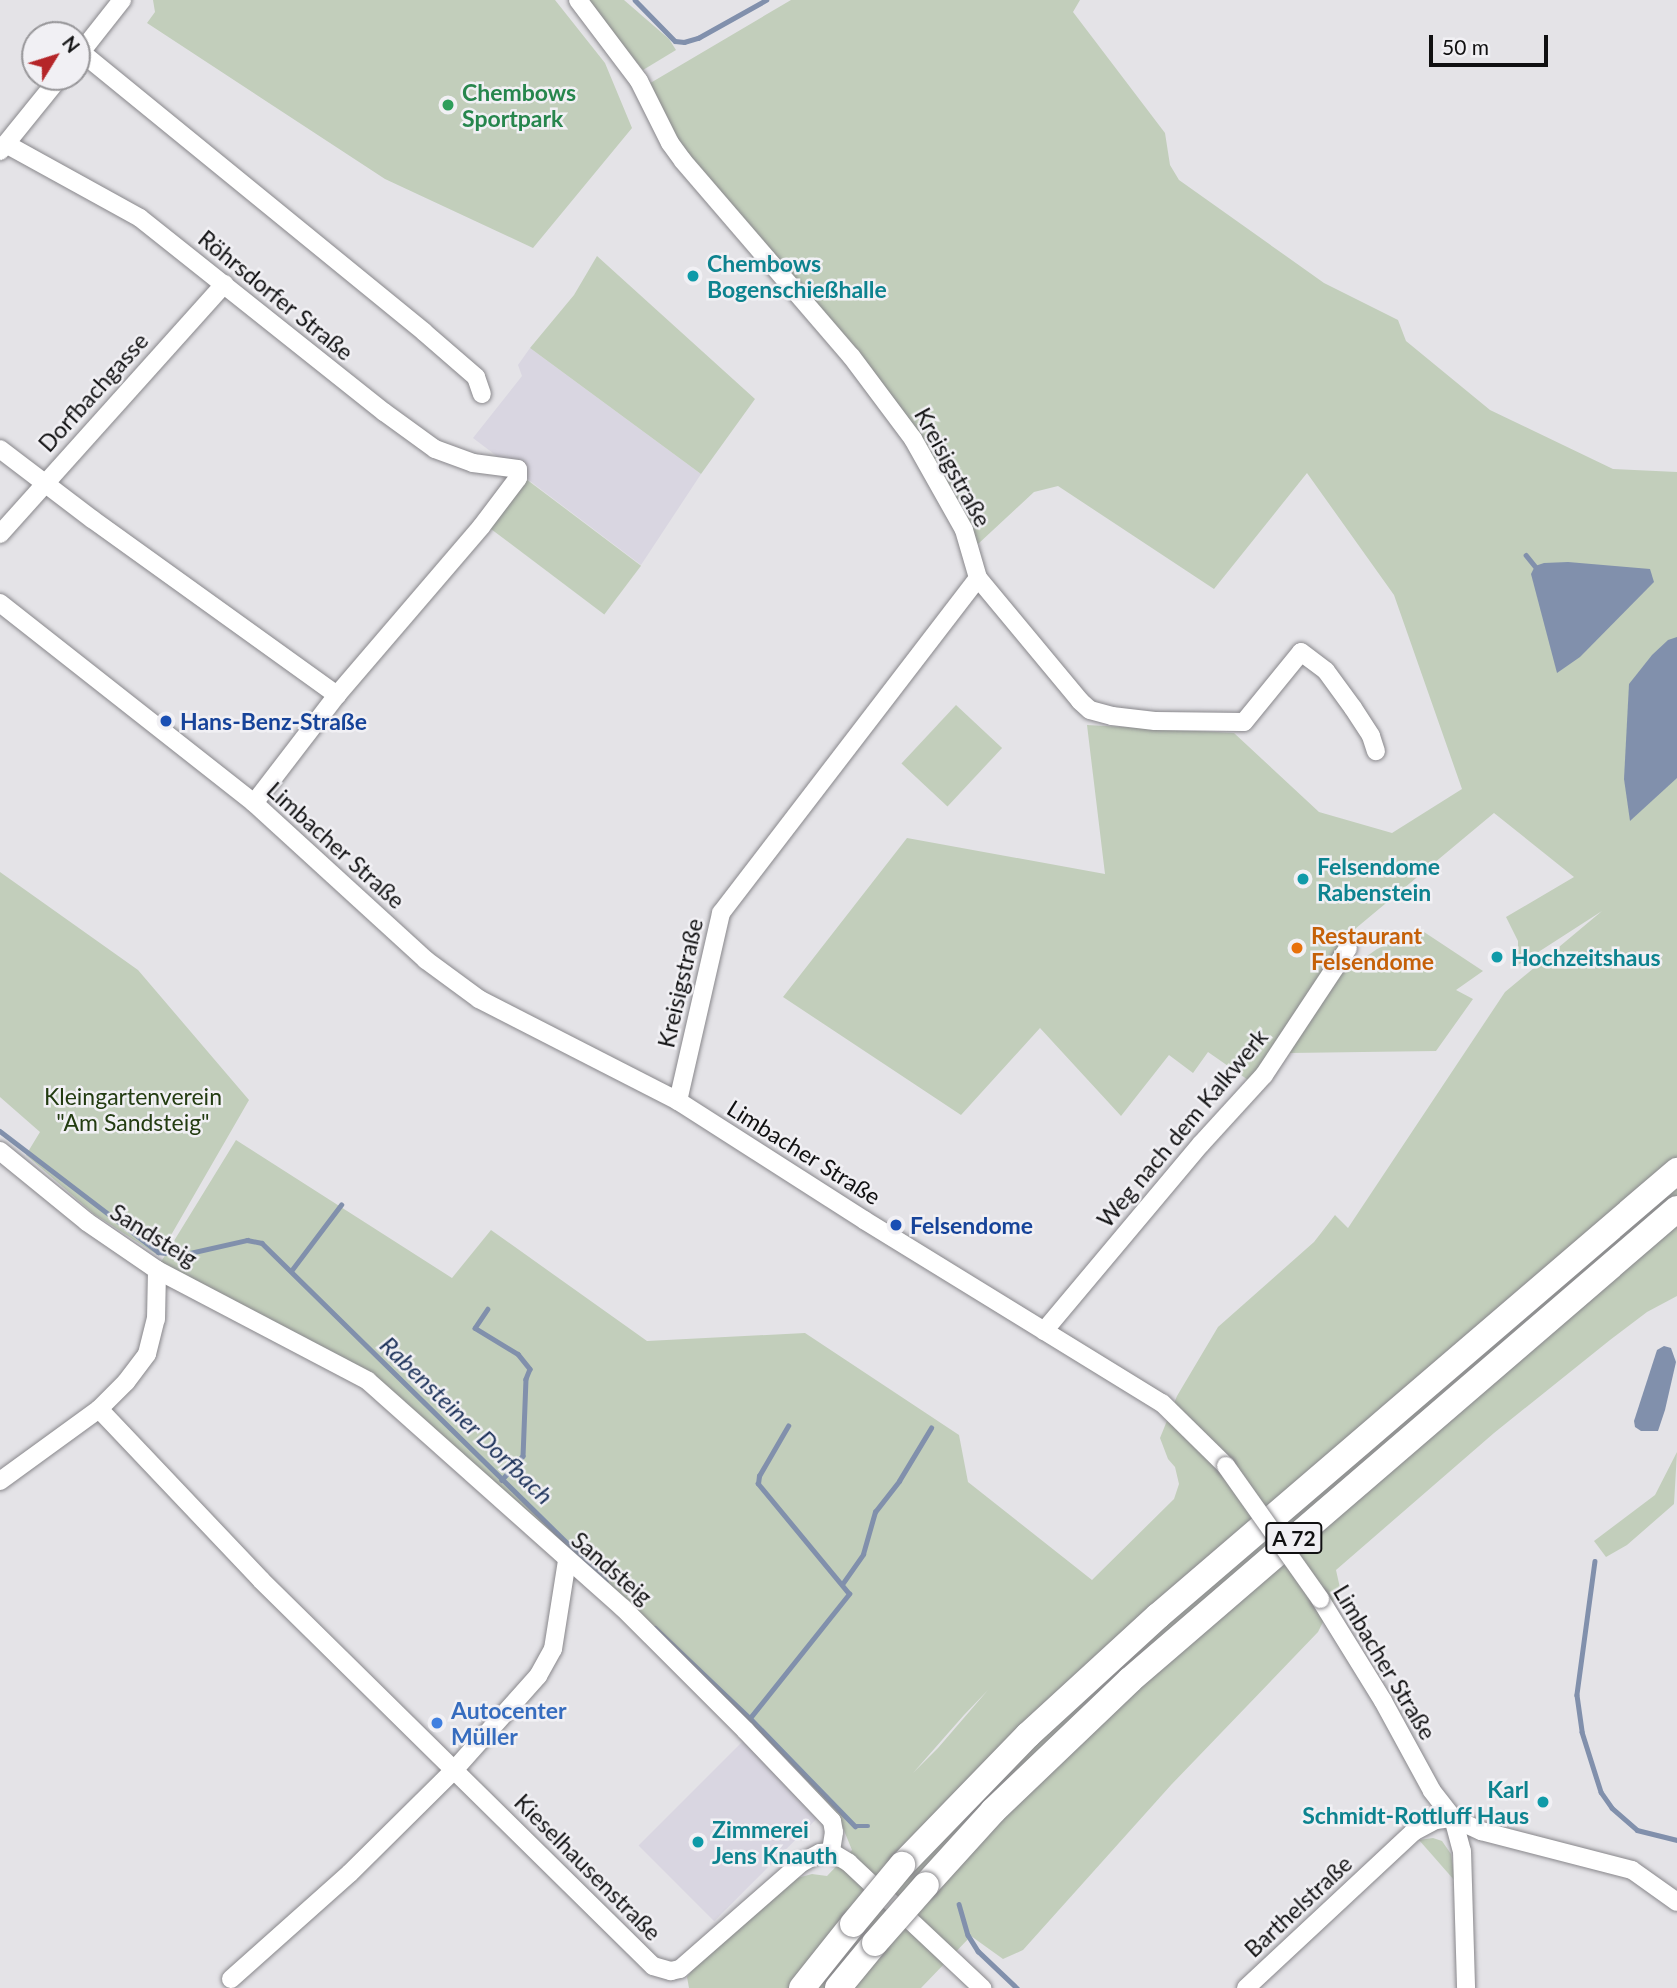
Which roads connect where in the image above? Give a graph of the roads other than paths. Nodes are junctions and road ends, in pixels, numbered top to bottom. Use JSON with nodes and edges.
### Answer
{"nodes":[{"id":1,"x":122,"y":0,"type":"edge"},
{"id":2,"x":578,"y":0,"type":"edge"},
{"id":3,"x":91,"y":39,"type":"edge"},
{"id":4,"x":91,"y":64,"type":"edge"},
{"id":5,"x":50,"y":91,"type":"edge"},
{"id":6,"x":3,"y":148,"type":"edge"},
{"id":7,"x":224,"y":284,"type":"junction"},
{"id":8,"x":482,"y":394,"type":"dead end"},
{"id":9,"x":0,"y":449,"type":"edge"},
{"id":10,"x":44,"y":483,"type":"junction"},
{"id":11,"x":0,"y":534,"type":"edge"},
{"id":12,"x":978,"y":578,"type":"junction"},
{"id":13,"x":0,"y":603,"type":"edge"},
{"id":14,"x":337,"y":695,"type":"junction"},
{"id":15,"x":1376,"y":751,"type":"dead end"},
{"id":16,"x":254,"y":803,"type":"junction"},
{"id":17,"x":1348,"y":948,"type":"dead end"},
{"id":18,"x":678,"y":1101,"type":"junction"},
{"id":19,"x":0,"y":1151,"type":"edge"},
{"id":20,"x":1677,"y":1171,"type":"edge"},
{"id":21,"x":1677,"y":1209,"type":"edge"},
{"id":22,"x":157,"y":1270,"type":"junction"},
{"id":23,"x":1044,"y":1331,"type":"junction"},
{"id":24,"x":99,"y":1409,"type":"junction"},
{"id":25,"x":0,"y":1481,"type":"edge"},
{"id":26,"x":567,"y":1561,"type":"junction"},
{"id":27,"x":455,"y":1769,"type":"junction"},
{"id":28,"x":1453,"y":1818,"type":"junction"},
{"id":29,"x":831,"y":1853,"type":"junction"},
{"id":30,"x":1677,"y":1902,"type":"edge"},
{"id":31,"x":231,"y":1979,"type":"dead end"},
{"id":32,"x":802,"y":1988,"type":"edge"},
{"id":33,"x":838,"y":1988,"type":"edge"},
{"id":34,"x":982,"y":1988,"type":"edge"},
{"id":35,"x":1246,"y":1988,"type":"edge"},
{"id":36,"x":1465,"y":1988,"type":"edge"}],
"edges":[{"from":1,"to":3,"type":"street"},
{"from":2,"to":12,"type":"street","name":"Kreisigstraße"},
{"from":4,"to":8,"type":"street"},
{"from":5,"to":6,"type":"street","name":"Röhrsdorfer Straße"},
{"from":6,"to":7,"type":"street","name":"Röhrsdorfer Straße"},
{"from":7,"to":10,"type":"street","name":"Dorfbachgasse"},
{"from":7,"to":14,"type":"street","name":"Röhrsdorfer Straße"},
{"from":9,"to":10,"type":"street"},
{"from":10,"to":11,"type":"street","name":"Dorfbachgasse"},
{"from":10,"to":14,"type":"street"},
{"from":12,"to":15,"type":"street"},
{"from":12,"to":18,"type":"street","name":"Kreisigstraße"},
{"from":13,"to":16,"type":"street","name":"Limbacher Straße"},
{"from":14,"to":16,"type":"street"},
{"from":16,"to":18,"type":"street","name":"Limbacher Straße"},
{"from":17,"to":23,"type":"street","name":"Weg nach dem Kalkwerk"},
{"from":18,"to":23,"type":"street","name":"Limbacher Straße"},
{"from":19,"to":22,"type":"street","name":"Sandsteig"},
{"from":20,"to":32,"type":"highway","number":"A 72","bridge":true},
{"from":21,"to":33,"type":"highway","number":"A 72","bridge":true},
{"from":22,"to":24,"type":"street"},
{"from":22,"to":26,"type":"street","name":"Sandsteig"},
{"from":23,"to":28,"type":"street","name":"Limbacher Straße","bridge":true},
{"from":24,"to":25,"type":"street"},
{"from":24,"to":27,"type":"street","name":"Kieselhausenstraße"},
{"from":26,"to":27,"type":"street"},
{"from":26,"to":29,"type":"street","name":"Sandsteig"},
{"from":27,"to":29,"type":"street","name":"Kieselhausenstraße"},
{"from":27,"to":31,"type":"street"},
{"from":28,"to":30,"type":"street","name":"Limbacher Straße"},
{"from":28,"to":35,"type":"street","name":"Barthelstraße"},
{"from":28,"to":36,"type":"street"},
{"from":29,"to":34,"type":"street"}]}
